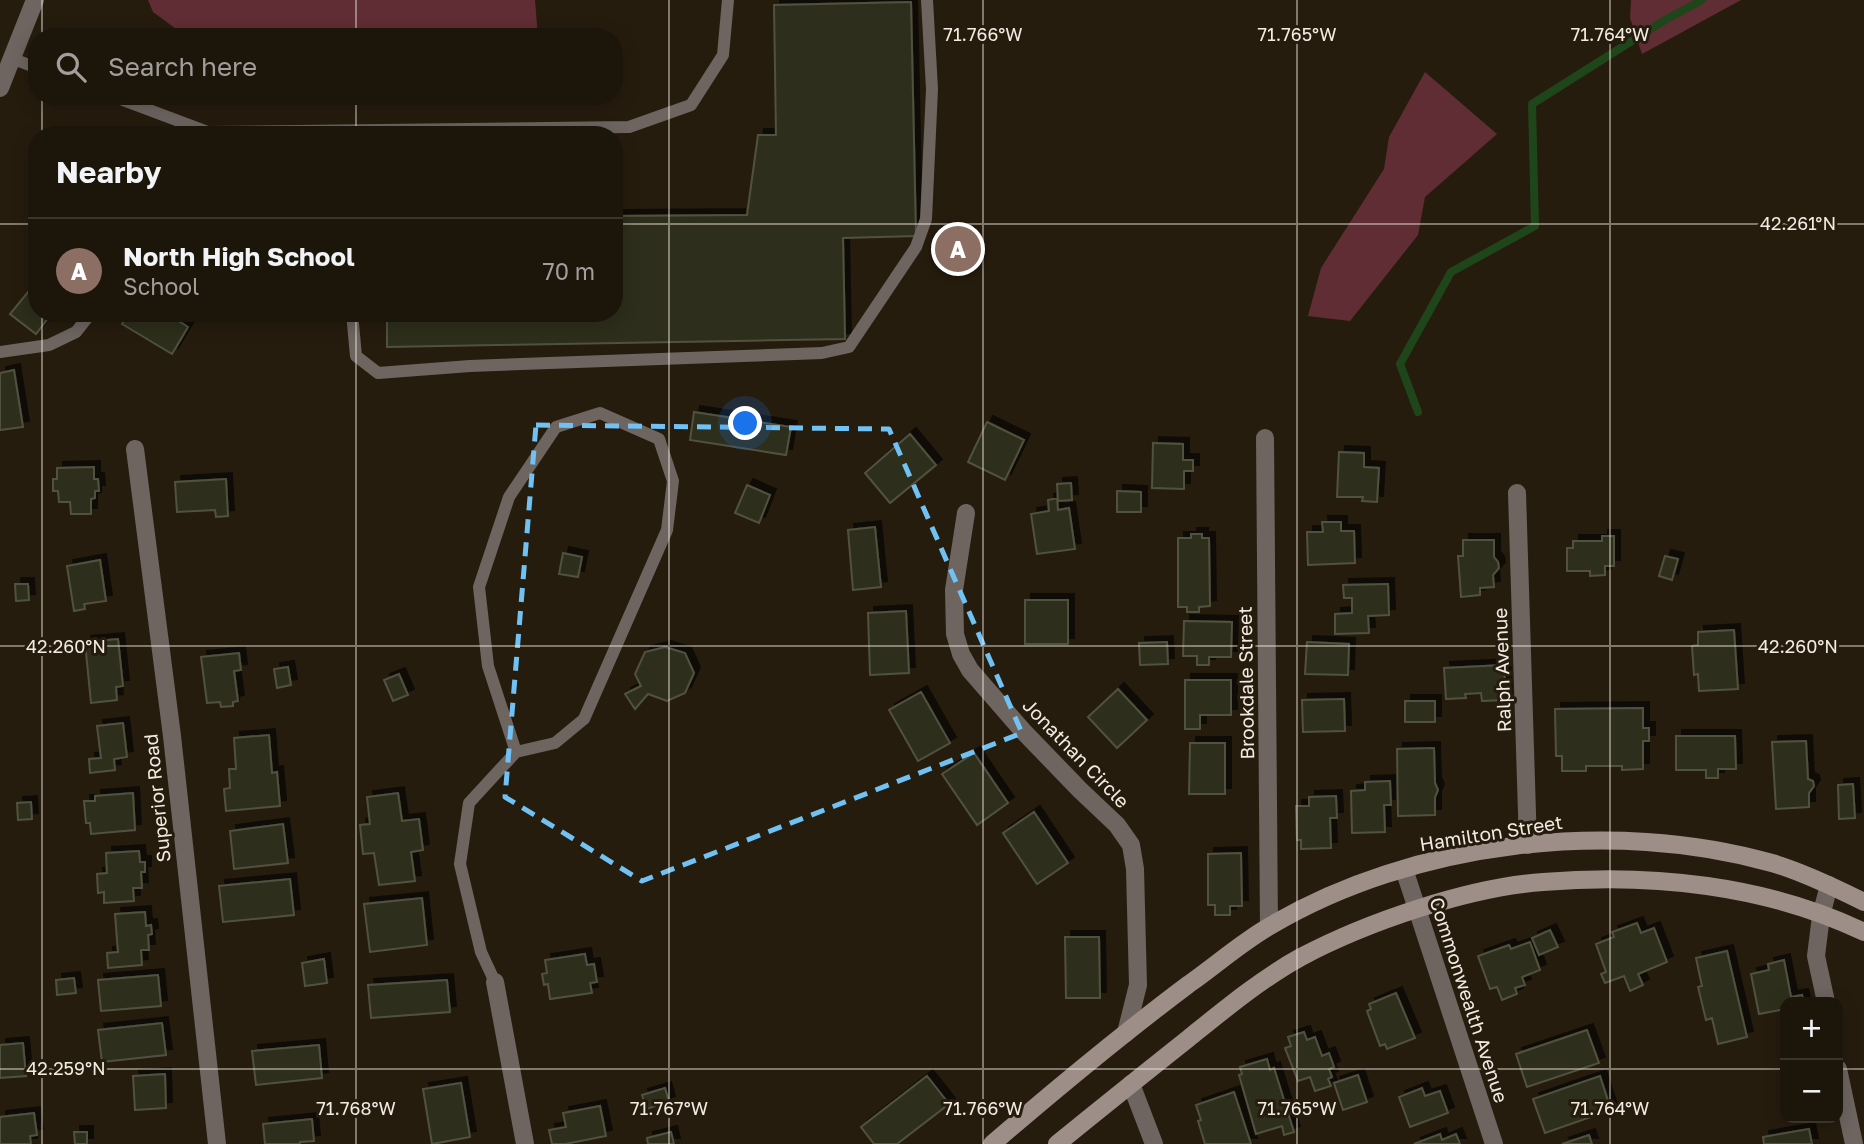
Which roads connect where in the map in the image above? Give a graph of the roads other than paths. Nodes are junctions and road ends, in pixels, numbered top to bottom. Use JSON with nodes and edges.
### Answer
{"nodes":[{"id":1,"x":35,"y":0,"type":"edge"},
{"id":2,"x":728,"y":0,"type":"edge"},
{"id":3,"x":927,"y":0,"type":"edge"},
{"id":4,"x":11,"y":58,"type":"junction"},
{"id":5,"x":28,"y":65,"type":"edge"},
{"id":6,"x":0,"y":88,"type":"edge"},
{"id":7,"x":137,"y":105,"type":"edge"},
{"id":8,"x":192,"y":126,"type":"edge"},
{"id":9,"x":623,"y":127,"type":"edge"},
{"id":10,"x":84,"y":322,"type":"edge"},
{"id":11,"x":353,"y":322,"type":"edge"},
{"id":12,"x":0,"y":352,"type":"edge"},
{"id":13,"x":1265,"y":438,"type":"dead end"},
{"id":14,"x":135,"y":449,"type":"dead end"},
{"id":15,"x":1517,"y":493,"type":"dead end"},
{"id":16,"x":965,"y":513,"type":"dead end"},
{"id":17,"x":516,"y":752,"type":"junction"},
{"id":18,"x":1528,"y":845,"type":"junction"},
{"id":19,"x":1404,"y":869,"type":"junction"},
{"id":20,"x":1829,"y":885,"type":"junction"},
{"id":21,"x":1864,"y":902,"type":"edge"},
{"id":22,"x":1417,"y":909,"type":"junction"},
{"id":23,"x":1821,"y":916,"type":"junction"},
{"id":24,"x":1269,"y":926,"type":"junction"},
{"id":25,"x":1864,"y":932,"type":"edge"},
{"id":26,"x":495,"y":982,"type":"joint"},
{"id":27,"x":1825,"y":997,"type":"edge"},
{"id":28,"x":1126,"y":1033,"type":"junction"},
{"id":29,"x":1131,"y":1084,"type":"junction"},
{"id":30,"x":1843,"y":1092,"type":"edge"},
{"id":31,"x":217,"y":1144,"type":"edge"},
{"id":32,"x":525,"y":1144,"type":"edge"},
{"id":33,"x":992,"y":1144,"type":"edge"},
{"id":34,"x":1057,"y":1144,"type":"edge"},
{"id":35,"x":1154,"y":1144,"type":"edge"},
{"id":36,"x":1494,"y":1144,"type":"edge"},
{"id":37,"x":1854,"y":1144,"type":"edge"}],
"edges":[{"from":1,"to":4,"type":"street"},
{"from":2,"to":9,"type":"lane"},
{"from":3,"to":11,"type":"lane"},
{"from":4,"to":5,"type":"lane"},
{"from":4,"to":6,"type":"street"},
{"from":7,"to":8,"type":"lane"},
{"from":10,"to":12,"type":"lane"},
{"from":13,"to":24,"type":"street","name":"Brookdale Street"},
{"from":14,"to":31,"type":"street","name":"Superior Road"},
{"from":15,"to":18,"type":"street","name":"Ralph Avenue"},
{"from":16,"to":28,"type":"street","name":"Jonathan Circle"},
{"from":17,"to":17,"type":"lane"},
{"from":17,"to":26,"type":"lane"},
{"from":18,"to":19,"type":"main road","name":"Hamilton Street"},
{"from":18,"to":20,"type":"main road","name":"Hamilton Street"},
{"from":19,"to":22,"type":"street","name":"Commonwealth Avenue"},
{"from":19,"to":24,"type":"main road","name":"Hamilton Street"},
{"from":20,"to":21,"type":"main road","name":"Hamilton Street"},
{"from":20,"to":23,"type":"street"},
{"from":22,"to":23,"type":"main road"},
{"from":22,"to":29,"type":"main road"},
{"from":22,"to":36,"type":"street","name":"Commonwealth Avenue"},
{"from":23,"to":25,"type":"main road"},
{"from":23,"to":27,"type":"street"},
{"from":24,"to":28,"type":"main road","name":"Hamilton Street"},
{"from":26,"to":32,"type":"street"},
{"from":28,"to":33,"type":"main road","name":"Hamilton Street"},
{"from":29,"to":34,"type":"main road"},
{"from":29,"to":35,"type":"street"},
{"from":30,"to":37,"type":"street"}]}
